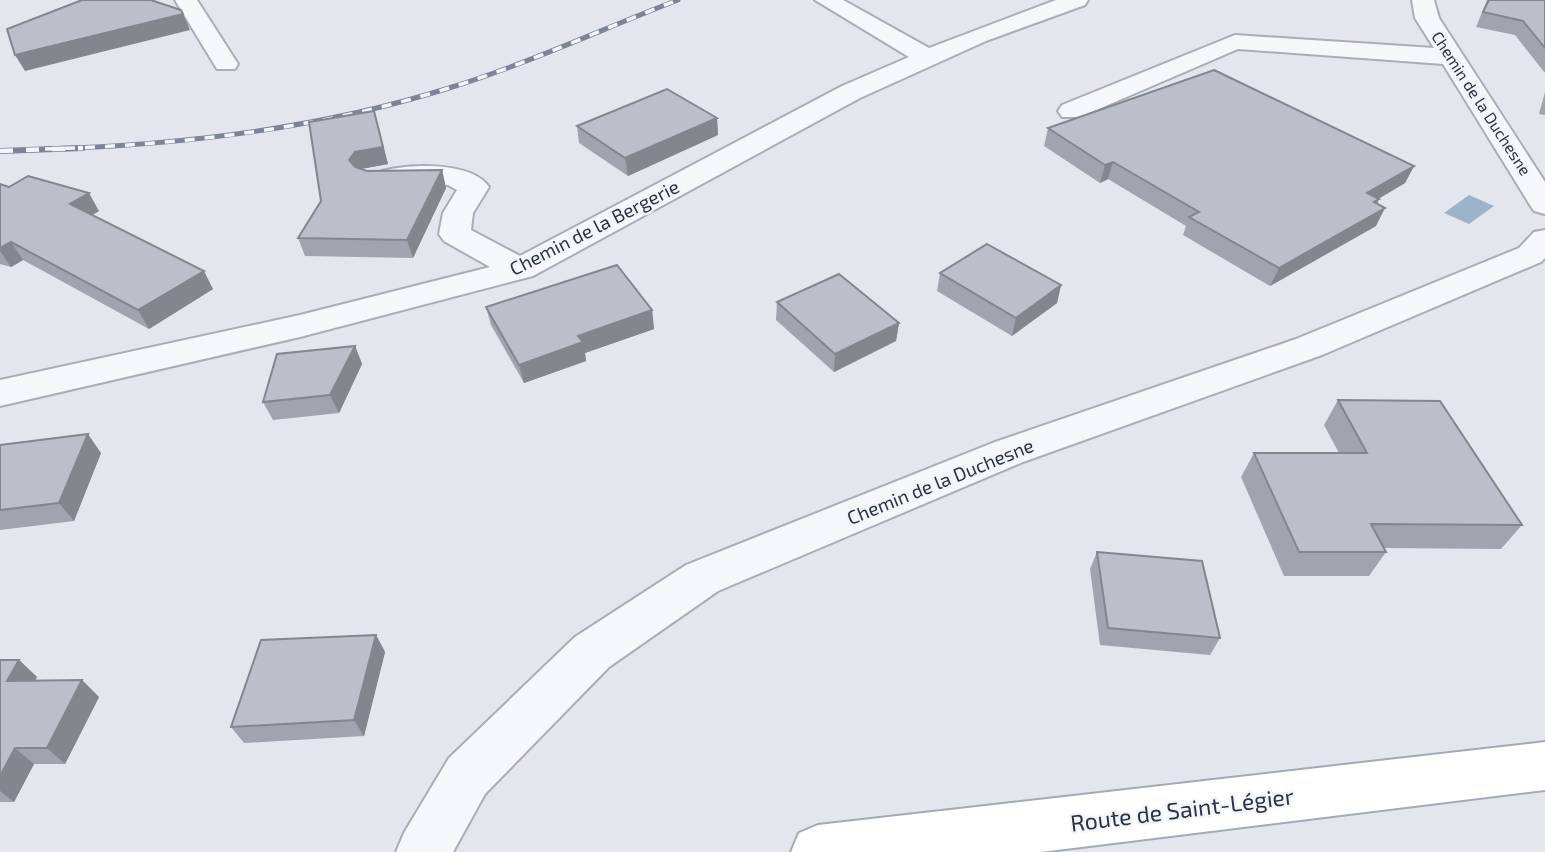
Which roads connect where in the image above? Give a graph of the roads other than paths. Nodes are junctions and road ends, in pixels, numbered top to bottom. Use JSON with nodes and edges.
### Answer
{"nodes":[{"id":1,"x":186,"y":0,"type":"edge"},
{"id":2,"x":826,"y":0,"type":"edge"},
{"id":3,"x":1077,"y":0,"type":"edge"},
{"id":4,"x":1423,"y":0,"type":"edge"},
{"id":5,"x":1452,"y":57,"type":"junction"},
{"id":6,"x":928,"y":58,"type":"junction"},
{"id":7,"x":226,"y":64,"type":"dead end"},
{"id":8,"x":1071,"y":111,"type":"dead end"},
{"id":9,"x":373,"y":177,"type":"edge"},
{"id":10,"x":1545,"y":205,"type":"edge"},
{"id":11,"x":1545,"y":239,"type":"edge"},
{"id":12,"x":521,"y":269,"type":"junction"},
{"id":13,"x":0,"y":393,"type":"edge"},
{"id":14,"x":1545,"y":766,"type":"edge"},
{"id":15,"x":423,"y":852,"type":"edge"},
{"id":16,"x":818,"y":852,"type":"edge"}],
"edges":[{"from":1,"to":7,"type":"lane"},
{"from":2,"to":6,"type":"lane"},
{"from":3,"to":6,"type":"lane","name":"Chemin de la Bergerie"},
{"from":4,"to":5,"type":"lane","name":"Chemin de la Duchesne"},
{"from":5,"to":8,"type":"lane"},
{"from":5,"to":10,"type":"lane","name":"Chemin de la Duchesne"},
{"from":6,"to":12,"type":"lane","name":"Chemin de la Bergerie"},
{"from":9,"to":12,"type":"lane"},
{"from":11,"to":15,"type":"lane","name":"Chemin de la Duchesne"},
{"from":12,"to":13,"type":"lane","name":"Chemin de la Bergerie"},
{"from":14,"to":16,"type":"main road","name":"Route de Saint-Légier"}]}
